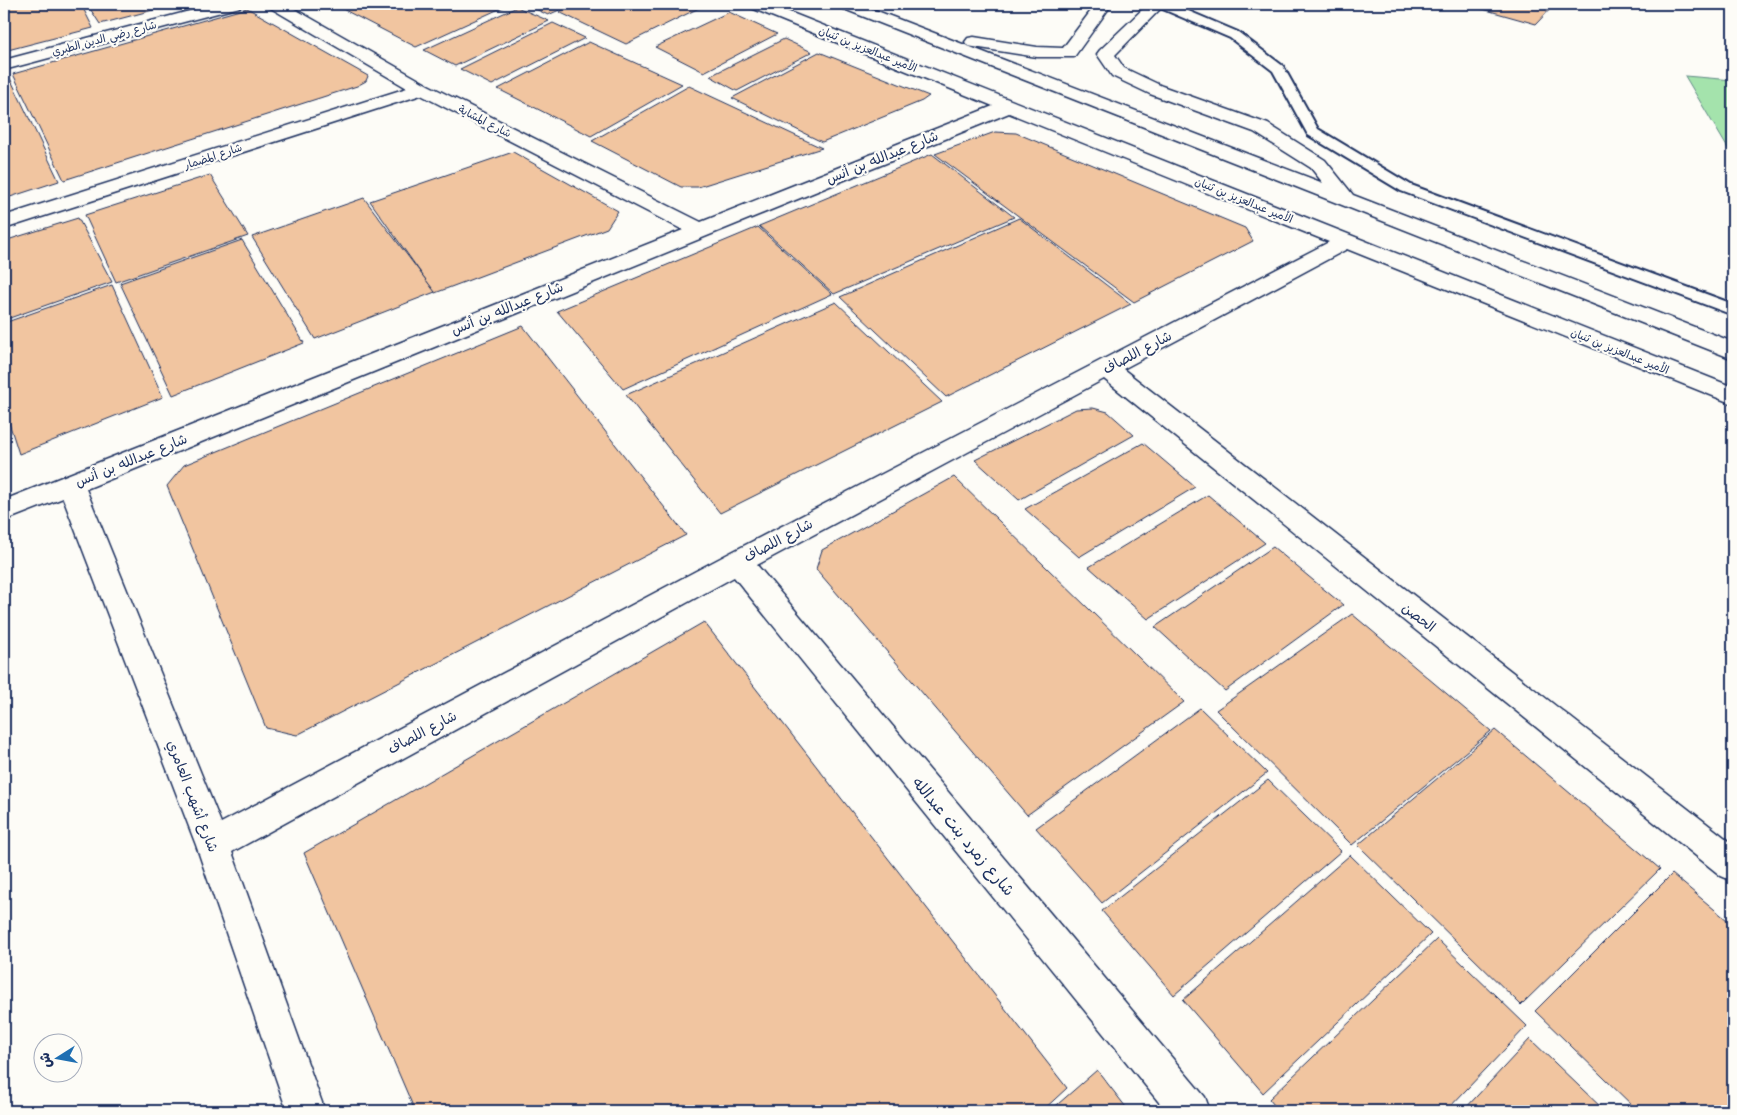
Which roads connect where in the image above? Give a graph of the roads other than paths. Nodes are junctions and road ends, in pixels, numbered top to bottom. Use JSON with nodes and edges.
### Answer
{"nodes":[{"id":1,"x":234,"y":4,"type":"edge"},
{"id":2,"x":275,"y":4,"type":"edge"},
{"id":3,"x":755,"y":4,"type":"edge"},
{"id":4,"x":845,"y":4,"type":"edge"},
{"id":5,"x":1104,"y":4,"type":"edge"},
{"id":6,"x":1157,"y":4,"type":"edge"},
{"id":7,"x":1162,"y":4,"type":"edge"},
{"id":8,"x":930,"y":37,"type":"junction"},
{"id":9,"x":4,"y":65,"type":"edge"},
{"id":10,"x":422,"y":89,"type":"junction"},
{"id":11,"x":1010,"y":106,"type":"junction"},
{"id":12,"x":1346,"y":199,"type":"junction"},
{"id":13,"x":4,"y":223,"type":"edge"},
{"id":14,"x":700,"y":230,"type":"junction"},
{"id":15,"x":1347,"y":241,"type":"junction"},
{"id":16,"x":1733,"y":310,"type":"edge"},
{"id":17,"x":1733,"y":351,"type":"edge"},
{"id":18,"x":1105,"y":368,"type":"junction"},
{"id":19,"x":1733,"y":396,"type":"edge"},
{"id":20,"x":71,"y":485,"type":"junction"},
{"id":21,"x":4,"y":511,"type":"edge"},
{"id":22,"x":738,"y":562,"type":"junction"},
{"id":23,"x":213,"y":845,"type":"junction"},
{"id":24,"x":1733,"y":865,"type":"edge"},
{"id":25,"x":306,"y":1111,"type":"edge"},
{"id":26,"x":1191,"y":1111,"type":"edge"}],
"edges":[{"from":1,"to":9,"type":"street","name":"شارع رضي الدين الطبري"},
{"from":2,"to":10,"type":"street","name":"شارع المشاية"},
{"from":3,"to":11,"type":"street","name":"الأمير عبدالعزيز بن ثنيان"},
{"from":4,"to":8,"type":"street"},
{"from":5,"to":8,"type":"street"},
{"from":6,"to":12,"type":"street"},
{"from":7,"to":16,"type":"lane"},
{"from":8,"to":12,"type":"street"},
{"from":10,"to":13,"type":"street","name":"شارع المضمار"},
{"from":10,"to":14,"type":"street","name":"شارع المشاية"},
{"from":11,"to":14,"type":"street","name":"شارع عبدالله بن أنس"},
{"from":11,"to":15,"type":"street","name":"الأمير عبدالعزيز بن ثنيان"},
{"from":12,"to":17,"type":"street"},
{"from":14,"to":20,"type":"street","name":"شارع عبدالله بن أنس"},
{"from":15,"to":18,"type":"street","name":"شارع اللصاف"},
{"from":15,"to":19,"type":"street","name":"الأمير عبدالعزيز بن ثنيان"},
{"from":18,"to":22,"type":"street","name":"شارع اللصاف"},
{"from":18,"to":24,"type":"street","name":"الحصن"},
{"from":20,"to":21,"type":"street","name":"شارع عبدالله بن أنس"},
{"from":20,"to":23,"type":"street","name":"شارع أشهب العامري"},
{"from":22,"to":23,"type":"street","name":"شارع اللصاف"},
{"from":22,"to":26,"type":"street","name":"شارع زمرد بنت عبدالله"},
{"from":23,"to":25,"type":"street","name":"شارع أشهب العامري"}]}
